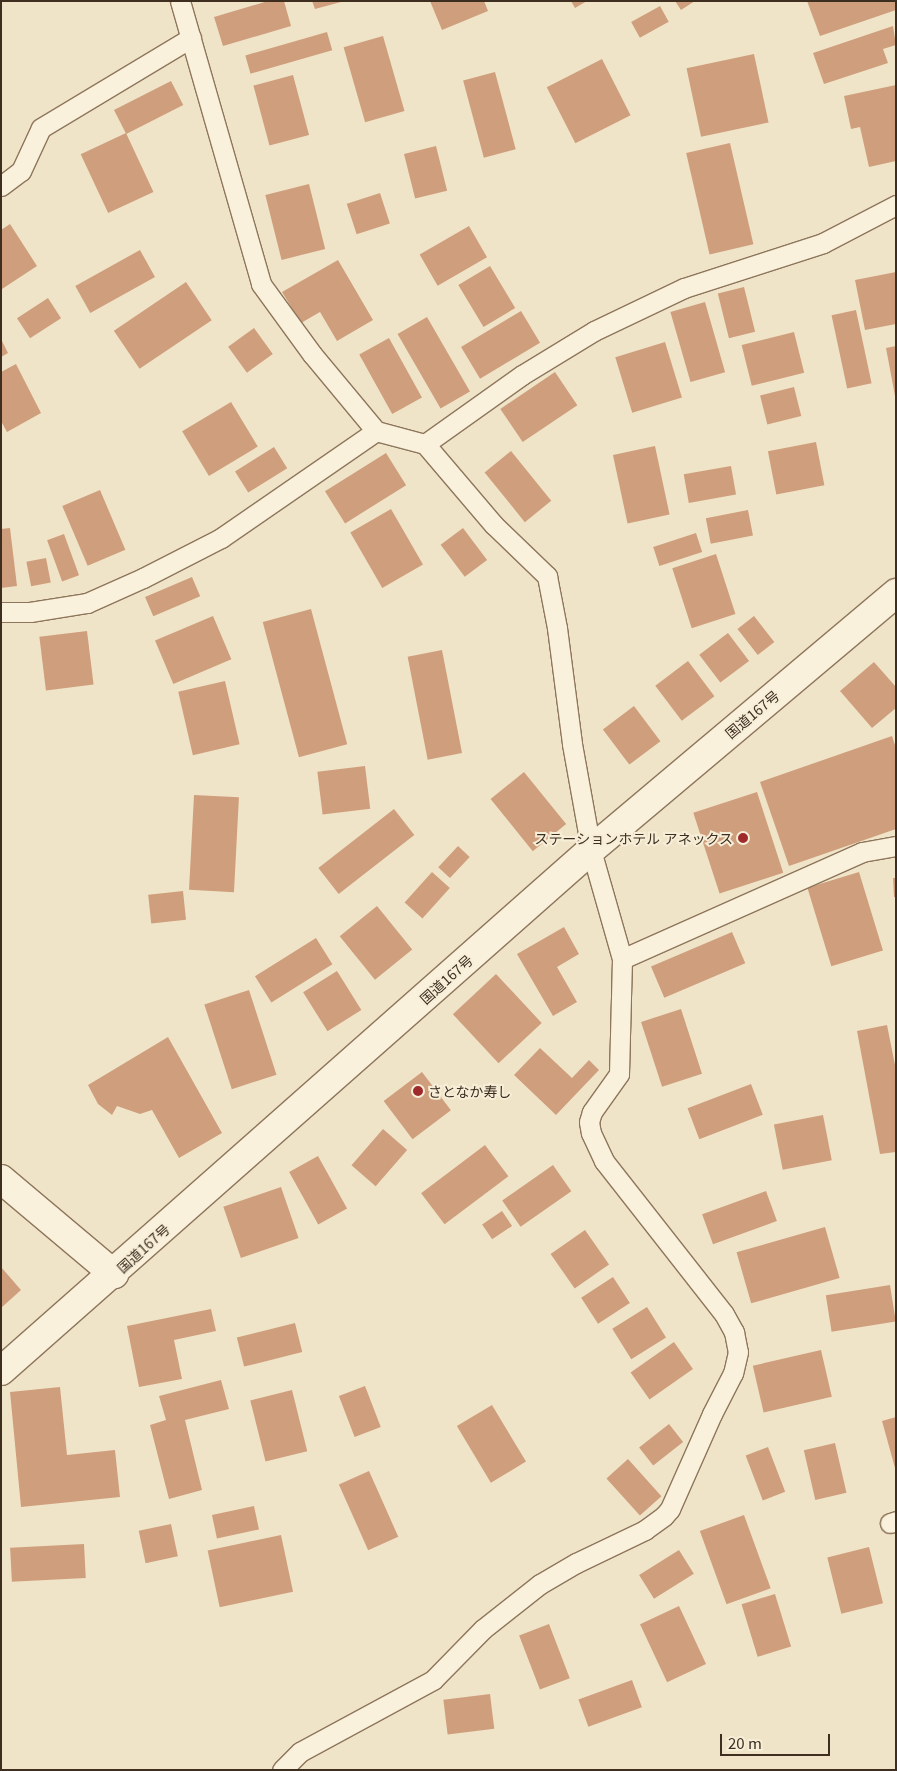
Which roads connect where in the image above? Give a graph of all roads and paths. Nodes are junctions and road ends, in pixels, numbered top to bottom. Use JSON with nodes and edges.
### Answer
{"nodes":[{"id":1,"x":180,"y":1,"type":"edge"},
{"id":2,"x":191,"y":38,"type":"junction"},
{"id":3,"x":1,"y":186,"type":"edge"},
{"id":4,"x":896,"y":205,"type":"edge"},
{"id":5,"x":376,"y":431,"type":"junction"},
{"id":6,"x":424,"y":444,"type":"junction"},
{"id":7,"x":896,"y":593,"type":"edge"},
{"id":8,"x":1,"y":612,"type":"edge"},
{"id":9,"x":896,"y":846,"type":"edge"},
{"id":10,"x":591,"y":850,"type":"junction"},
{"id":11,"x":622,"y":959,"type":"junction"},
{"id":12,"x":1,"y":1178,"type":"edge"},
{"id":13,"x":114,"y":1274,"type":"junction"},
{"id":14,"x":1,"y":1371,"type":"edge"},
{"id":15,"x":282,"y":1770,"type":"edge"}],
"edges":[{"from":1,"to":2,"type":"lane"},
{"from":2,"to":3,"type":"lane"},
{"from":2,"to":5,"type":"lane"},
{"from":4,"to":6,"type":"lane"},
{"from":5,"to":6,"type":"lane"},
{"from":5,"to":8,"type":"lane"},
{"from":6,"to":10,"type":"lane"},
{"from":7,"to":10,"type":"street","name":"国道167号"},
{"from":9,"to":11,"type":"lane"},
{"from":10,"to":11,"type":"lane"},
{"from":10,"to":13,"type":"street","name":"国道167号"},
{"from":11,"to":15,"type":"lane"},
{"from":12,"to":13,"type":"street"},
{"from":13,"to":14,"type":"street","name":"国道167号"}]}
